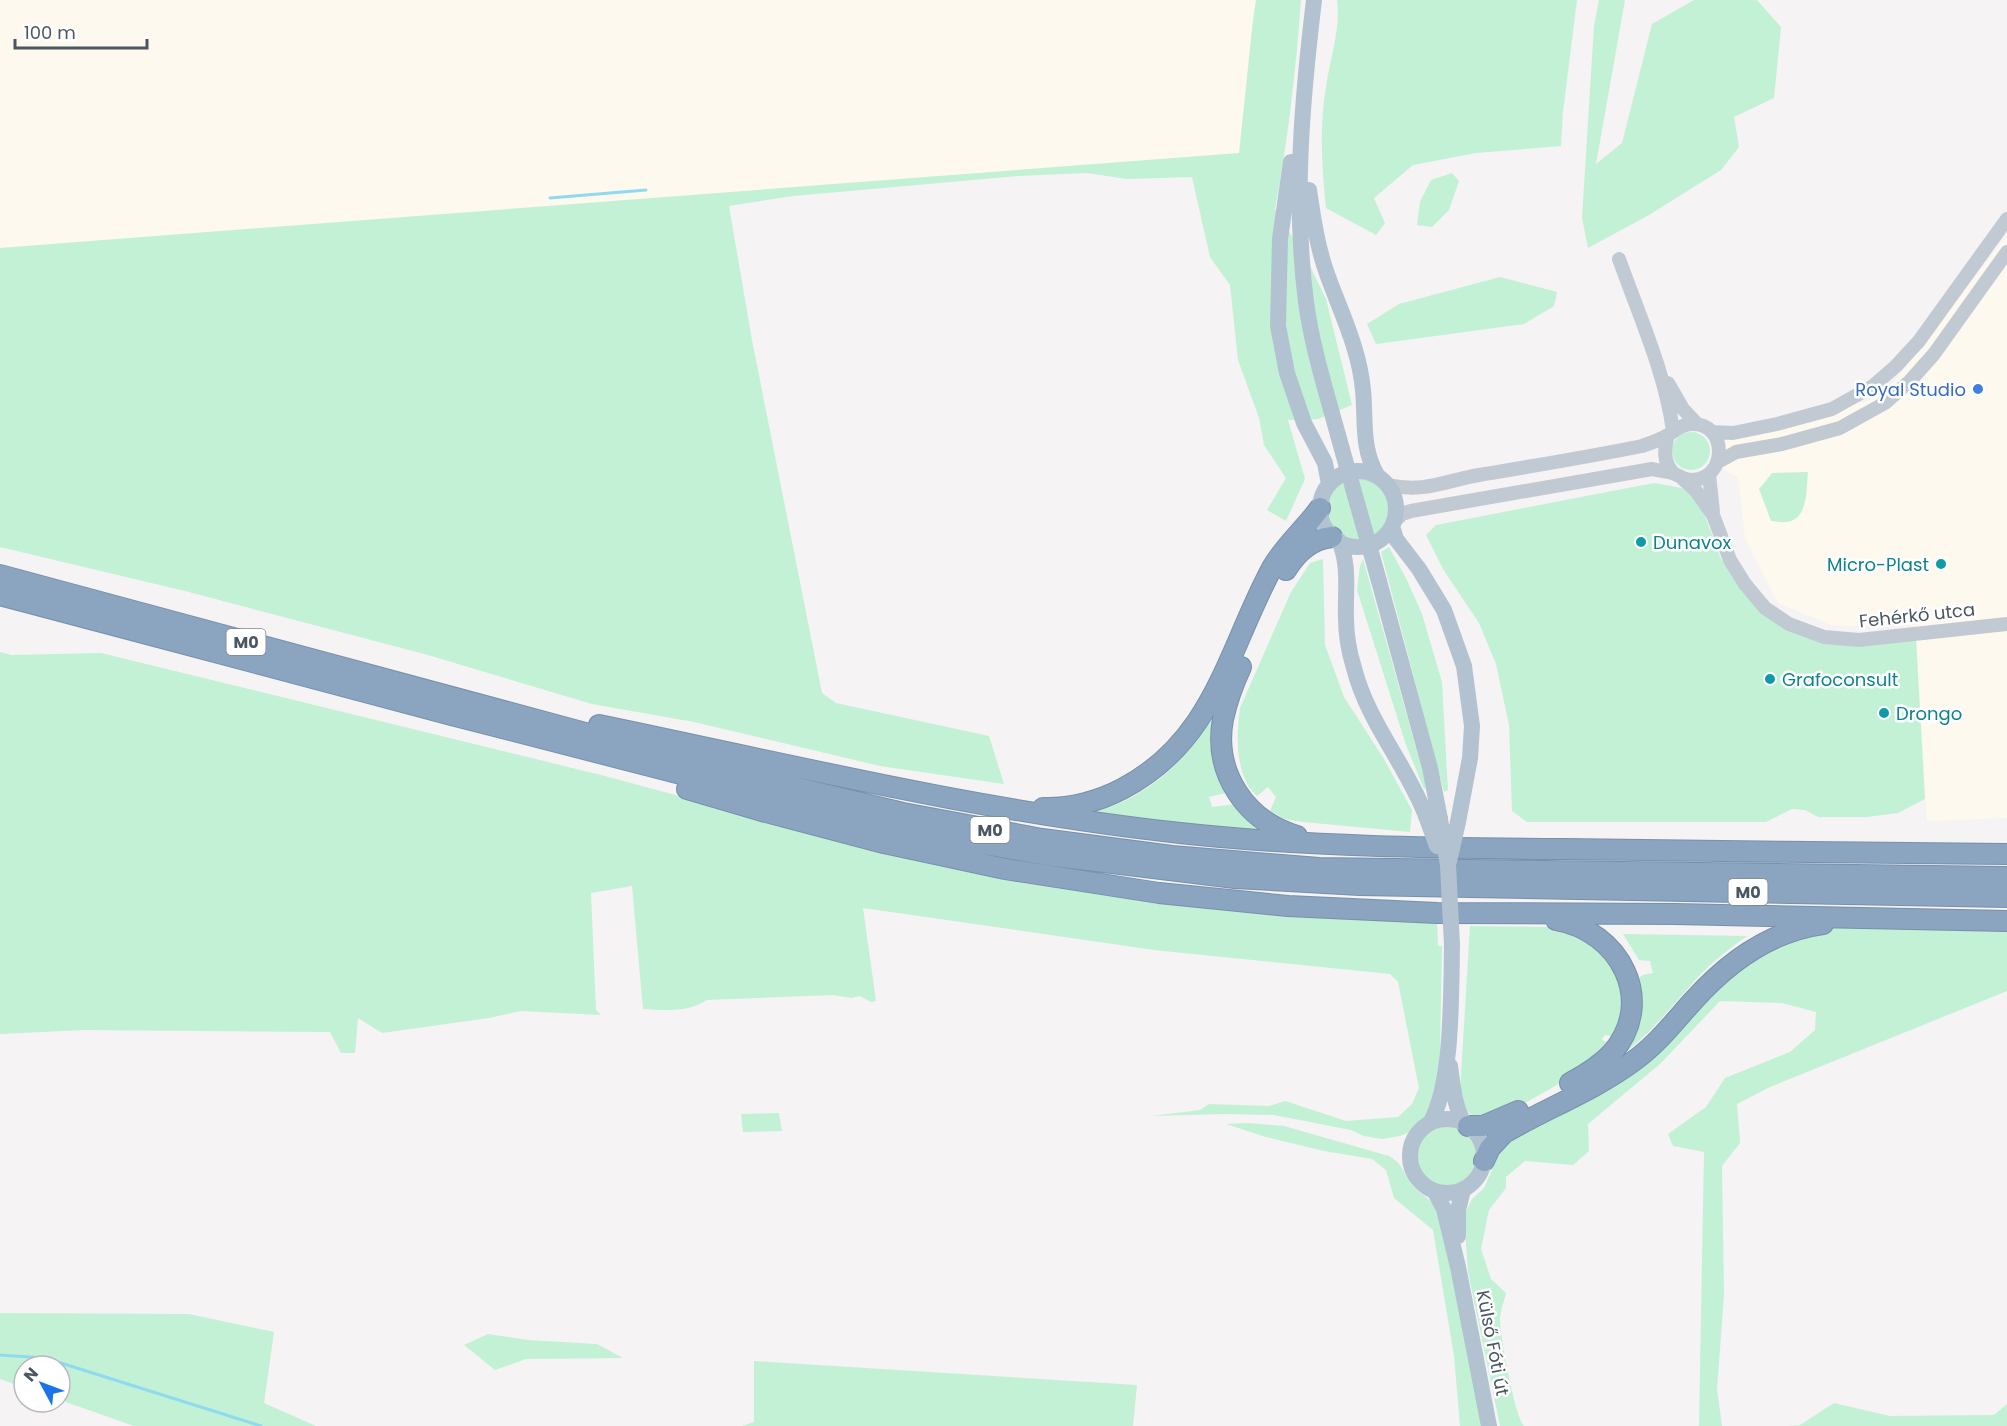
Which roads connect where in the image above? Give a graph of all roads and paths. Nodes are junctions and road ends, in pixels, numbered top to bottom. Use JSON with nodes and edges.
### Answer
{"nodes":[{"id":1,"x":1314,"y":0,"type":"edge"},
{"id":2,"x":1302,"y":108,"type":"junction"},
{"id":3,"x":2007,"y":219,"type":"edge"},
{"id":4,"x":2007,"y":252,"type":"edge"},
{"id":5,"x":1619,"y":259,"type":"dead end"},
{"id":6,"x":1657,"y":366,"type":"junction"},
{"id":7,"x":1697,"y":424,"type":"junction"},
{"id":8,"x":1712,"y":432,"type":"junction"},
{"id":9,"x":1671,"y":433,"type":"junction"},
{"id":10,"x":1718,"y":462,"type":"junction"},
{"id":11,"x":1709,"y":474,"type":"junction"},
{"id":12,"x":1678,"y":476,"type":"junction"},
{"id":13,"x":1383,"y":480,"type":"junction"},
{"id":14,"x":1329,"y":484,"type":"junction"},
{"id":15,"x":1320,"y":508,"type":"junction"},
{"id":16,"x":1713,"y":514,"type":"junction"},
{"id":17,"x":1393,"y":524,"type":"junction"},
{"id":18,"x":1336,"y":539,"type":"junction"},
{"id":19,"x":0,"y":575,"type":"edge"},
{"id":20,"x":0,"y":595,"type":"edge"},
{"id":21,"x":2007,"y":624,"type":"edge"},
{"id":22,"x":493,"y":709,"type":"junction"},
{"id":23,"x":543,"y":737,"type":"junction"},
{"id":24,"x":1002,"y":807,"type":"junction"},
{"id":25,"x":1433,"y":817,"type":"junction"},
{"id":26,"x":1326,"y":843,"type":"junction"},
{"id":27,"x":2007,"y":854,"type":"edge"},
{"id":28,"x":1448,"y":865,"type":"junction"},
{"id":29,"x":2007,"y":877,"type":"edge"},
{"id":30,"x":2007,"y":897,"type":"edge"},
{"id":31,"x":1524,"y":914,"type":"junction"},
{"id":32,"x":1863,"y":918,"type":"junction"},
{"id":33,"x":2007,"y":921,"type":"edge"},
{"id":34,"x":1448,"y":1049,"type":"junction"},
{"id":35,"x":1430,"y":1123,"type":"junction"},
{"id":36,"x":1466,"y":1124,"type":"junction"},
{"id":37,"x":1484,"y":1161,"type":"junction"},
{"id":38,"x":1463,"y":1190,"type":"junction"},
{"id":39,"x":1435,"y":1192,"type":"junction"},
{"id":40,"x":1458,"y":1267,"type":"junction"},
{"id":41,"x":1489,"y":1426,"type":"edge"}],
"edges":[{"from":1,"to":2,"type":"main road"},
{"from":2,"to":13,"type":"main road"},
{"from":2,"to":14,"type":"main road"},
{"from":2,"to":25,"type":"main road","bridge":true},
{"from":3,"to":8,"type":"street"},
{"from":4,"to":10,"type":"street"},
{"from":5,"to":6,"type":"street"},
{"from":6,"to":7,"type":"street"},
{"from":6,"to":9,"type":"street"},
{"from":7,"to":8,"type":"street"},
{"from":7,"to":9,"type":"street"},
{"from":8,"to":10,"type":"street"},
{"from":9,"to":12,"type":"street"},
{"from":9,"to":13,"type":"street"},
{"from":10,"to":11,"type":"street"},
{"from":11,"to":12,"type":"street"},
{"from":11,"to":16,"type":"street"},
{"from":12,"to":16,"type":"street"},
{"from":12,"to":17,"type":"street"},
{"from":13,"to":14,"type":"main road"},
{"from":13,"to":17,"type":"main road"},
{"from":14,"to":15,"type":"main road"},
{"from":15,"to":18,"type":"main road"},
{"from":15,"to":24,"type":"highway"},
{"from":16,"to":21,"type":"street","name":"Fehérkő utca"},
{"from":17,"to":18,"type":"main road"},
{"from":17,"to":28,"type":"main road","bridge":true},
{"from":18,"to":25,"type":"main road"},
{"from":18,"to":26,"type":"highway"},
{"from":19,"to":22,"type":"highway","number":"M0"},
{"from":20,"to":23,"type":"highway","number":"M0"},
{"from":22,"to":24,"type":"highway"},
{"from":22,"to":29,"type":"highway","number":"M0"},
{"from":23,"to":30,"type":"highway","number":"M0"},
{"from":23,"to":31,"type":"highway"},
{"from":24,"to":26,"type":"highway"},
{"from":25,"to":28,"type":"main road","bridge":true},
{"from":26,"to":27,"type":"highway"},
{"from":28,"to":34,"type":"main road","bridge":true},
{"from":31,"to":32,"type":"highway"},
{"from":31,"to":36,"type":"highway"},
{"from":32,"to":33,"type":"highway"},
{"from":32,"to":37,"type":"highway"},
{"from":34,"to":35,"type":"main road"},
{"from":34,"to":36,"type":"main road"},
{"from":35,"to":36,"type":"main road"},
{"from":35,"to":39,"type":"main road"},
{"from":36,"to":37,"type":"main road"},
{"from":37,"to":38,"type":"main road"},
{"from":38,"to":39,"type":"main road"},
{"from":38,"to":40,"type":"main road","name":"Külső Fóti út"},
{"from":39,"to":40,"type":"main road","name":"Külső Fóti út"},
{"from":40,"to":41,"type":"main road","name":"Külső Fóti út"}]}
